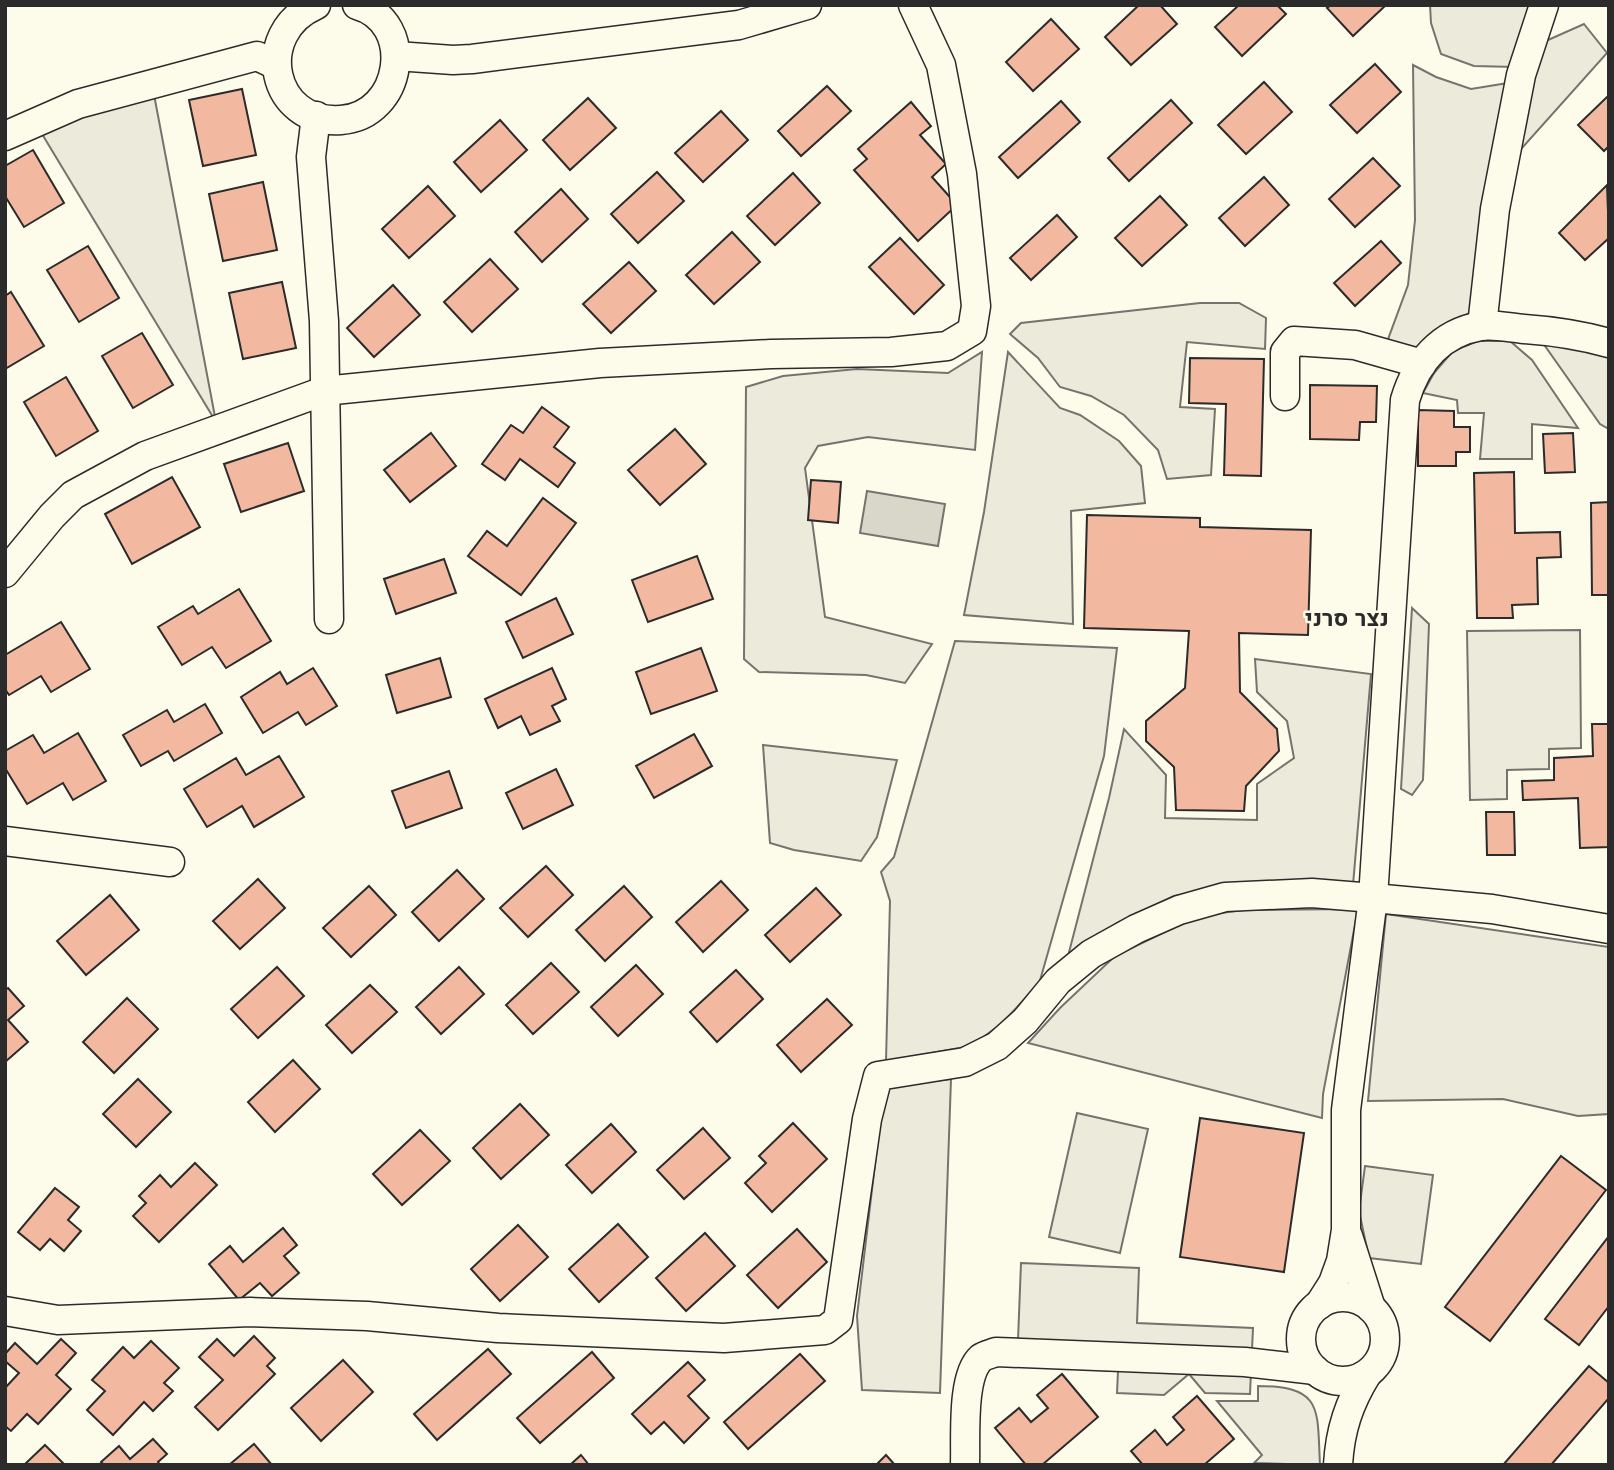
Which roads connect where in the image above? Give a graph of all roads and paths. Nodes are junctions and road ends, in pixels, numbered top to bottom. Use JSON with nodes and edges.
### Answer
{"nodes":[{"id":1,"x":316,"y":5,"type":"edge"},
{"id":2,"x":357,"y":5,"type":"edge"},
{"id":3,"x":807,"y":5,"type":"edge"},
{"id":4,"x":913,"y":5,"type":"edge"},
{"id":5,"x":1544,"y":5,"type":"edge"},
{"id":6,"x":396,"y":56,"type":"junction"},
{"id":7,"x":276,"y":65,"type":"junction"},
{"id":8,"x":316,"y":117,"type":"junction"},
{"id":9,"x":5,"y":136,"type":"edge"},
{"id":10,"x":1482,"y":326,"type":"junction"},
{"id":11,"x":1609,"y":343,"type":"edge"},
{"id":12,"x":1422,"y":364,"type":"junction"},
{"id":13,"x":324,"y":391,"type":"junction"},
{"id":14,"x":1285,"y":396,"type":"dead end"},
{"id":15,"x":5,"y":573,"type":"edge"},
{"id":16,"x":328,"y":619,"type":"dead end"},
{"id":17,"x":5,"y":841,"type":"edge"},
{"id":18,"x":170,"y":862,"type":"dead end"},
{"id":19,"x":1373,"y":898,"type":"junction"},
{"id":20,"x":1609,"y":929,"type":"edge"},
{"id":21,"x":1346,"y":1230,"type":"junction"},
{"id":22,"x":1371,"y":1308,"type":"junction"},
{"id":23,"x":5,"y":1311,"type":"edge"},
{"id":24,"x":1311,"y":1316,"type":"junction"},
{"id":25,"x":1245,"y":1362,"type":"junction"},
{"id":26,"x":1318,"y":1372,"type":"junction"},
{"id":27,"x":1367,"y":1374,"type":"junction"},
{"id":28,"x":1339,"y":1453,"type":"edge"},
{"id":29,"x":965,"y":1465,"type":"edge"}],
"edges":[{"from":1,"to":7,"type":"street"},
{"from":2,"to":6,"type":"street"},
{"from":3,"to":6,"type":"street"},
{"from":4,"to":13,"type":"street"},
{"from":5,"to":10,"type":"street"},
{"from":6,"to":8,"type":"street"},
{"from":7,"to":8,"type":"street"},
{"from":7,"to":9,"type":"street"},
{"from":8,"to":13,"type":"street"},
{"from":10,"to":11,"type":"street"},
{"from":10,"to":12,"type":"street"},
{"from":12,"to":14,"type":"street"},
{"from":12,"to":19,"type":"street"},
{"from":13,"to":15,"type":"street"},
{"from":13,"to":16,"type":"street"},
{"from":17,"to":18,"type":"street"},
{"from":19,"to":20,"type":"street"},
{"from":19,"to":21,"type":"street"},
{"from":19,"to":23,"type":"street"},
{"from":21,"to":22,"type":"street"},
{"from":21,"to":24,"type":"street"},
{"from":22,"to":24,"type":"street"},
{"from":22,"to":27,"type":"street"},
{"from":24,"to":25,"type":"street"},
{"from":24,"to":26,"type":"street"},
{"from":25,"to":26,"type":"street"},
{"from":25,"to":29,"type":"street"},
{"from":26,"to":27,"type":"street"},
{"from":26,"to":28,"type":"street"},
{"from":27,"to":28,"type":"street"}]}
